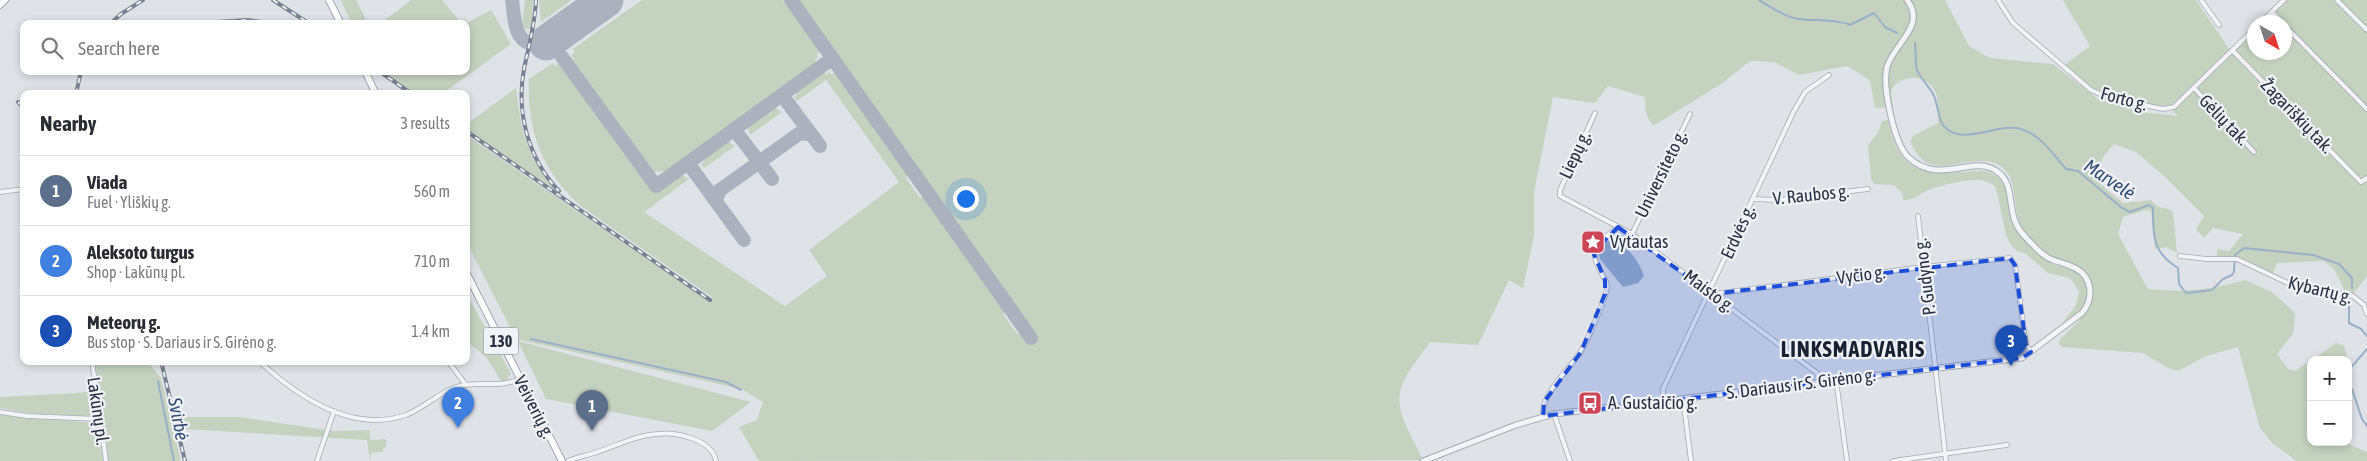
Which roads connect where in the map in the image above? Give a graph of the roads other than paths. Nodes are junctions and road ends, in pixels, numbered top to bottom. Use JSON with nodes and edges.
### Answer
{"nodes":[{"id":1,"x":6,"y":0,"type":"edge"},
{"id":2,"x":329,"y":0,"type":"edge"},
{"id":3,"x":1907,"y":0,"type":"edge"},
{"id":4,"x":1998,"y":0,"type":"edge"},
{"id":5,"x":2201,"y":0,"type":"edge"},
{"id":6,"x":2284,"y":0,"type":"edge"},
{"id":7,"x":2337,"y":0,"type":"edge"},
{"id":8,"x":0,"y":5,"type":"edge"},
{"id":9,"x":2272,"y":12,"type":"junction"},
{"id":10,"x":2269,"y":15,"type":"edge"},
{"id":11,"x":2275,"y":15,"type":"edge"},
{"id":12,"x":339,"y":20,"type":"edge"},
{"id":13,"x":2219,"y":25,"type":"dead end"},
{"id":14,"x":2367,"y":30,"type":"edge"},
{"id":15,"x":2292,"y":33,"type":"edge"},
{"id":16,"x":2247,"y":36,"type":"edge"},
{"id":17,"x":2232,"y":51,"type":"junction"},
{"id":18,"x":367,"y":75,"type":"edge"},
{"id":19,"x":1829,"y":75,"type":"dead end"},
{"id":20,"x":2194,"y":88,"type":"junction"},
{"id":21,"x":374,"y":90,"type":"edge"},
{"id":22,"x":2367,"y":109,"type":"edge"},
{"id":23,"x":1595,"y":114,"type":"dead end"},
{"id":24,"x":1690,"y":114,"type":"dead end"},
{"id":25,"x":2254,"y":152,"type":"dead end"},
{"id":26,"x":2367,"y":178,"type":"edge"},
{"id":27,"x":1868,"y":189,"type":"dead end"},
{"id":28,"x":20,"y":190,"type":"edge"},
{"id":29,"x":0,"y":192,"type":"edge"},
{"id":30,"x":1561,"y":198,"type":"joint"},
{"id":31,"x":1753,"y":199,"type":"junction"},
{"id":32,"x":1918,"y":216,"type":"dead end"},
{"id":33,"x":1618,"y":227,"type":"junction"},
{"id":34,"x":1632,"y":234,"type":"junction"},
{"id":35,"x":2180,"y":256,"type":"dead end"},
{"id":36,"x":1923,"y":267,"type":"junction"},
{"id":37,"x":470,"y":280,"type":"edge"},
{"id":38,"x":1711,"y":293,"type":"junction"},
{"id":39,"x":2367,"y":314,"type":"edge"},
{"id":40,"x":2031,"y":352,"type":"junction"},
{"id":41,"x":92,"y":365,"type":"edge"},
{"id":42,"x":263,"y":365,"type":"edge"},
{"id":43,"x":451,"y":365,"type":"edge"},
{"id":44,"x":1935,"y":368,"type":"junction"},
{"id":45,"x":520,"y":379,"type":"junction"},
{"id":46,"x":1836,"y":380,"type":"junction"},
{"id":47,"x":1820,"y":382,"type":"junction"},
{"id":48,"x":466,"y":384,"type":"junction"},
{"id":49,"x":1683,"y":398,"type":"junction"},
{"id":50,"x":1663,"y":401,"type":"junction"},
{"id":51,"x":334,"y":411,"type":"junction"},
{"id":52,"x":0,"y":412,"type":"edge"},
{"id":53,"x":1554,"y":414,"type":"junction"},
{"id":54,"x":1543,"y":416,"type":"junction"},
{"id":55,"x":99,"y":419,"type":"junction"},
{"id":56,"x":2007,"y":445,"type":"dead end"},
{"id":57,"x":1946,"y":454,"type":"junction"},
{"id":58,"x":106,"y":461,"type":"edge"},
{"id":59,"x":318,"y":461,"type":"edge"},
{"id":60,"x":562,"y":461,"type":"edge"},
{"id":61,"x":568,"y":461,"type":"edge"},
{"id":62,"x":716,"y":461,"type":"edge"},
{"id":63,"x":1423,"y":461,"type":"edge"},
{"id":64,"x":1570,"y":461,"type":"edge"},
{"id":65,"x":1691,"y":461,"type":"edge"},
{"id":66,"x":1847,"y":461,"type":"edge"},
{"id":67,"x":1893,"y":461,"type":"edge"},
{"id":68,"x":1946,"y":461,"type":"edge"}],
"edges":[{"from":1,"to":8,"type":"main road"},
{"from":2,"to":12,"type":"main road"},
{"from":3,"to":40,"type":"street","name":"S. Dariaus ir S. Girėno g."},
{"from":4,"to":20,"type":"street","name":"Forto g."},
{"from":5,"to":13,"type":"street"},
{"from":6,"to":9,"type":"street"},
{"from":7,"to":14,"type":"street"},
{"from":9,"to":10,"type":"street"},
{"from":9,"to":11,"type":"street"},
{"from":15,"to":22,"type":"street"},
{"from":16,"to":17,"type":"street","name":"Forto g."},
{"from":17,"to":20,"type":"street","name":"Forto g."},
{"from":17,"to":26,"type":"street","name":"Žagariškių tak."},
{"from":18,"to":21,"type":"main road"},
{"from":19,"to":31,"type":"street","name":"Erdvės g."},
{"from":20,"to":25,"type":"street","name":"Gėlių tak."},
{"from":23,"to":30,"type":"street","name":"Liepų g."},
{"from":24,"to":34,"type":"street","name":"Universiteto g."},
{"from":27,"to":31,"type":"street","name":"V. Raubos g."},
{"from":28,"to":29,"type":"street"},
{"from":30,"to":33,"type":"street","name":"Maisto g."},
{"from":31,"to":38,"type":"street","name":"Erdvės g."},
{"from":32,"to":36,"type":"street","name":"P. Gudyno g."},
{"from":33,"to":34,"type":"street","name":"Maisto g."},
{"from":33,"to":54,"type":"street","name":"Universiteto g."},
{"from":34,"to":38,"type":"street","name":"Maisto g."},
{"from":35,"to":39,"type":"street","name":"Kybartų g."},
{"from":36,"to":38,"type":"street","name":"Vyčio g."},
{"from":36,"to":40,"type":"street","name":"Vyčio g."},
{"from":36,"to":44,"type":"street","name":"P. Gudyno g."},
{"from":37,"to":45,"type":"main road","name":"Veiverių g.","number":"130"},
{"from":38,"to":47,"type":"street","name":"Maisto g."},
{"from":38,"to":50,"type":"street","name":"Erdvės g."},
{"from":40,"to":44,"type":"street","name":"S. Dariaus ir S. Girėno g."},
{"from":41,"to":55,"type":"street","name":"Lakūnų pl."},
{"from":42,"to":51,"type":"street"},
{"from":43,"to":48,"type":"street"},
{"from":44,"to":46,"type":"street","name":"S. Dariaus ir S. Girėno g."},
{"from":44,"to":57,"type":"street","name":"P. Gudyno g."},
{"from":45,"to":48,"type":"street"},
{"from":45,"to":60,"type":"main road","name":"Veiverių g.","number":"130"},
{"from":46,"to":47,"type":"street","name":"S. Dariaus ir S. Girėno g."},
{"from":46,"to":66,"type":"street"},
{"from":47,"to":49,"type":"street","name":"S. Dariaus ir S. Girėno g."},
{"from":48,"to":51,"type":"street"},
{"from":49,"to":50,"type":"street","name":"S. Dariaus ir S. Girėno g."},
{"from":49,"to":65,"type":"street"},
{"from":50,"to":53,"type":"street","name":"S. Dariaus ir S. Girėno g."},
{"from":51,"to":59,"type":"street"},
{"from":52,"to":55,"type":"street"},
{"from":53,"to":54,"type":"street","name":"S. Dariaus ir S. Girėno g."},
{"from":53,"to":64,"type":"street"},
{"from":54,"to":63,"type":"street","name":"S. Dariaus ir S. Girėno g."},
{"from":55,"to":58,"type":"street","name":"Lakūnų pl."},
{"from":56,"to":57,"type":"street"},
{"from":57,"to":67,"type":"street"},
{"from":57,"to":68,"type":"street","name":"P. Gudyno g."},
{"from":61,"to":62,"type":"street"}]}
